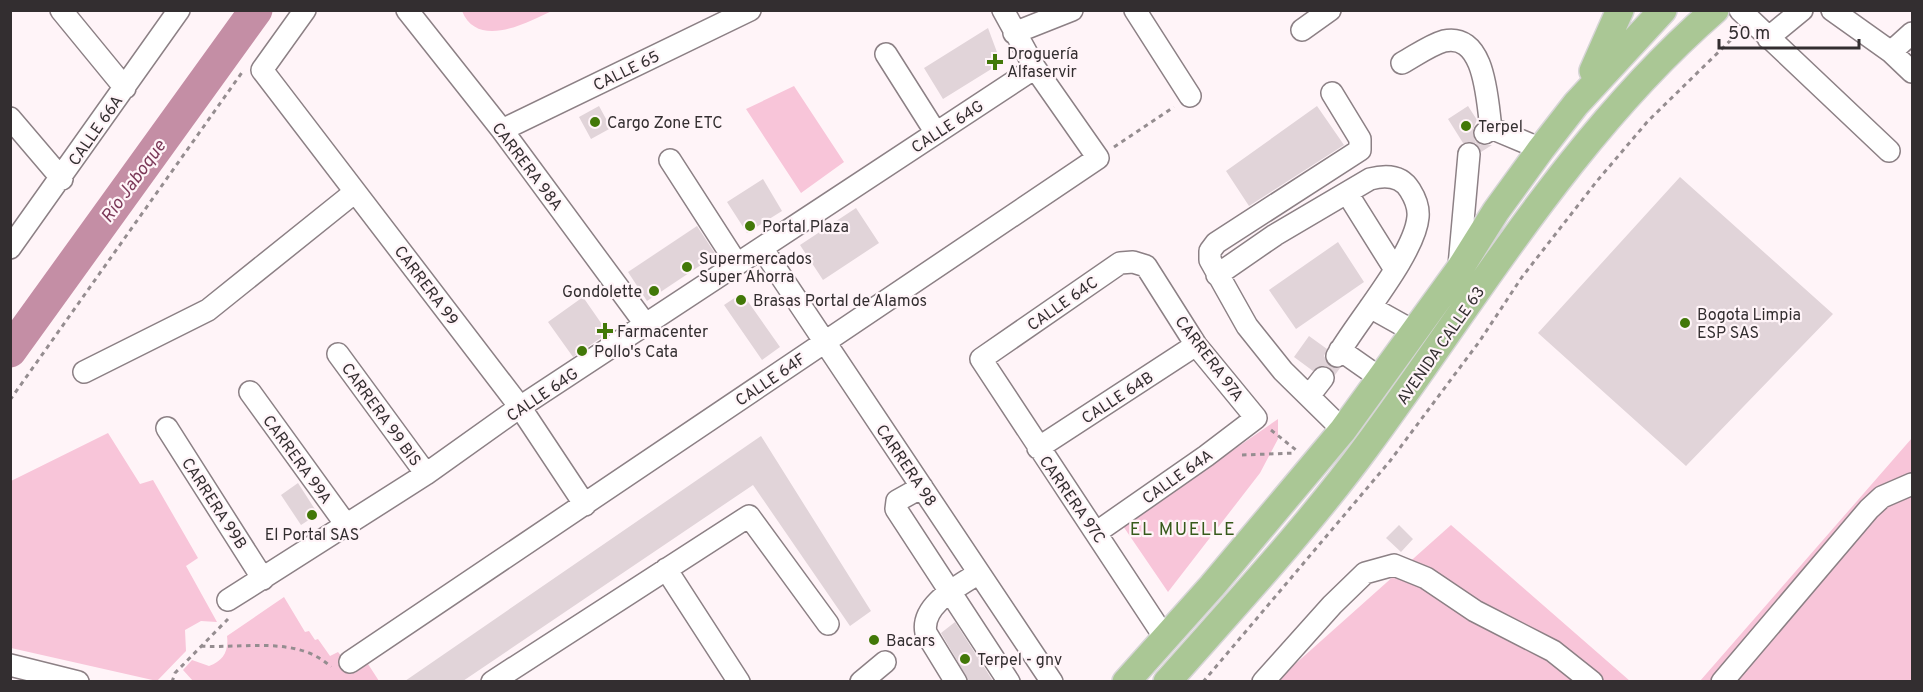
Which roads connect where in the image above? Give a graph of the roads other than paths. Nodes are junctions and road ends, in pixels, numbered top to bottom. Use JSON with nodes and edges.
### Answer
{"nodes":[{"id":1,"x":61,"y":10,"type":"edge"},
{"id":2,"x":178,"y":10,"type":"edge"},
{"id":3,"x":305,"y":10,"type":"edge"},
{"id":4,"x":407,"y":10,"type":"edge"},
{"id":5,"x":750,"y":10,"type":"edge"},
{"id":6,"x":1003,"y":10,"type":"edge"},
{"id":7,"x":1072,"y":10,"type":"edge"},
{"id":8,"x":1135,"y":10,"type":"edge"},
{"id":9,"x":1330,"y":10,"type":"edge"},
{"id":10,"x":1620,"y":10,"type":"edge"},
{"id":11,"x":1663,"y":10,"type":"edge"},
{"id":12,"x":1802,"y":10,"type":"edge"},
{"id":13,"x":1832,"y":10,"type":"edge"},
{"id":14,"x":1707,"y":13,"type":"edge"},
{"id":15,"x":1745,"y":16,"type":"edge"},
{"id":16,"x":1302,"y":30,"type":"dead end"},
{"id":17,"x":1014,"y":33,"type":"junction"},
{"id":18,"x":1912,"y":33,"type":"edge"},
{"id":19,"x":1768,"y":38,"type":"junction"},
{"id":20,"x":1891,"y":52,"type":"junction"},
{"id":21,"x":886,"y":54,"type":"dead end"},
{"id":22,"x":1402,"y":63,"type":"dead end"},
{"id":23,"x":1035,"y":68,"type":"junction"},
{"id":24,"x":1912,"y":72,"type":"edge"},
{"id":25,"x":125,"y":88,"type":"junction"},
{"id":26,"x":1332,"y":93,"type":"dead end"},
{"id":27,"x":1190,"y":96,"type":"road end"},
{"id":28,"x":1576,"y":104,"type":"junction"},
{"id":29,"x":10,"y":118,"type":"edge"},
{"id":30,"x":502,"y":130,"type":"junction"},
{"id":31,"x":936,"y":133,"type":"junction"},
{"id":32,"x":1541,"y":149,"type":"junction"},
{"id":33,"x":1889,"y":151,"type":"dead end"},
{"id":34,"x":1469,"y":154,"type":"dead end"},
{"id":35,"x":670,"y":160,"type":"dead end"},
{"id":36,"x":62,"y":179,"type":"junction"},
{"id":37,"x":355,"y":192,"type":"junction"},
{"id":38,"x":1347,"y":193,"type":"junction"},
{"id":39,"x":10,"y":248,"type":"edge"},
{"id":40,"x":762,"y":248,"type":"junction"},
{"id":41,"x":737,"y":264,"type":"junction"},
{"id":42,"x":1146,"y":266,"type":"joint"},
{"id":43,"x":1394,"y":268,"type":"junction"},
{"id":44,"x":1459,"y":270,"type":"junction"},
{"id":45,"x":1217,"y":274,"type":"junction"},
{"id":46,"x":1370,"y":307,"type":"junction"},
{"id":47,"x":646,"y":325,"type":"junction"},
{"id":48,"x":1413,"y":331,"type":"junction"},
{"id":49,"x":823,"y":343,"type":"junction"},
{"id":50,"x":1196,"y":345,"type":"junction"},
{"id":51,"x":338,"y":354,"type":"dead end"},
{"id":52,"x":981,"y":359,"type":"joint"},
{"id":53,"x":84,"y":372,"type":"dead end"},
{"id":54,"x":1323,"y":378,"type":"dead end"},
{"id":55,"x":1380,"y":378,"type":"junction"},
{"id":56,"x":250,"y":392,"type":"dead end"},
{"id":57,"x":1309,"y":396,"type":"junction"},
{"id":58,"x":520,"y":407,"type":"junction"},
{"id":59,"x":1256,"y":418,"type":"joint"},
{"id":60,"x":167,"y":428,"type":"dead end"},
{"id":61,"x":1343,"y":430,"type":"junction"},
{"id":62,"x":1038,"y":448,"type":"junction"},
{"id":63,"x":426,"y":474,"type":"junction"},
{"id":64,"x":1912,"y":484,"type":"edge"},
{"id":65,"x":922,"y":487,"type":"junction"},
{"id":66,"x":585,"y":505,"type":"junction"},
{"id":67,"x":347,"y":526,"type":"junction"},
{"id":68,"x":1097,"y":532,"type":"junction"},
{"id":69,"x":666,"y":569,"type":"junction"},
{"id":70,"x":979,"y":573,"type":"junction"},
{"id":71,"x":263,"y":579,"type":"junction"},
{"id":72,"x":950,"y":592,"type":"junction"},
{"id":73,"x":228,"y":600,"type":"road end"},
{"id":74,"x":828,"y":624,"type":"dead end"},
{"id":75,"x":1165,"y":638,"type":"junction"},
{"id":76,"x":1025,"y":641,"type":"junction"},
{"id":77,"x":995,"y":661,"type":"junction"},
{"id":78,"x":350,"y":662,"type":"road end"},
{"id":79,"x":885,"y":662,"type":"dead end"},
{"id":80,"x":10,"y":664,"type":"edge"},
{"id":81,"x":78,"y":681,"type":"edge"},
{"id":82,"x":492,"y":681,"type":"edge"},
{"id":83,"x":739,"y":681,"type":"edge"},
{"id":84,"x":861,"y":681,"type":"edge"},
{"id":85,"x":956,"y":681,"type":"edge"},
{"id":86,"x":1009,"y":681,"type":"edge"},
{"id":87,"x":1052,"y":681,"type":"edge"},
{"id":88,"x":1126,"y":681,"type":"edge"},
{"id":89,"x":1167,"y":681,"type":"edge"},
{"id":90,"x":1263,"y":681,"type":"edge"},
{"id":91,"x":1592,"y":681,"type":"edge"},
{"id":92,"x":1722,"y":681,"type":"edge"}],
"edges":[{"from":1,"to":25,"type":"street"},
{"from":2,"to":25,"type":"street","name":"CALLE 66A"},
{"from":3,"to":37,"type":"street","name":"CARRERA 99"},
{"from":4,"to":30,"type":"street","name":"CARRERA 98A"},
{"from":5,"to":30,"type":"street","name":"CALLE 65"},
{"from":6,"to":17,"type":"street"},
{"from":7,"to":17,"type":"street"},
{"from":8,"to":27,"type":"street"},
{"from":9,"to":16,"type":"street"},
{"from":10,"to":28,"type":"main road"},
{"from":11,"to":28,"type":"main road","name":"AVENIDA CALLE 63"},
{"from":12,"to":19,"type":"street"},
{"from":13,"to":20,"type":"street"},
{"from":14,"to":89,"type":"main road","name":"AVENIDA CALLE 63"},
{"from":15,"to":19,"type":"street"},
{"from":17,"to":23,"type":"street"},
{"from":18,"to":20,"type":"street"},
{"from":19,"to":33,"type":"street"},
{"from":20,"to":24,"type":"street"},
{"from":21,"to":31,"type":"street"},
{"from":22,"to":32,"type":"street"},
{"from":23,"to":31,"type":"street","name":"CALLE 64G"},
{"from":23,"to":49,"type":"street","name":"CALLE 64F"},
{"from":25,"to":36,"type":"street","name":"CALLE 66A"},
{"from":26,"to":45,"type":"street"},
{"from":28,"to":32,"type":"main road","name":"AVENIDA CALLE 63"},
{"from":29,"to":36,"type":"street"},
{"from":30,"to":47,"type":"street","name":"CARRERA 98A"},
{"from":31,"to":40,"type":"street","name":"CALLE 64G"},
{"from":32,"to":44,"type":"main road","name":"AVENIDA CALLE 63"},
{"from":34,"to":44,"type":"street"},
{"from":35,"to":41,"type":"street"},
{"from":36,"to":39,"type":"street","name":"CALLE 66A"},
{"from":37,"to":53,"type":"street"},
{"from":37,"to":58,"type":"street","name":"CARRERA 99"},
{"from":38,"to":43,"type":"street"},
{"from":38,"to":43,"type":"street"},
{"from":38,"to":45,"type":"street"},
{"from":40,"to":41,"type":"street","name":"CALLE 64G"},
{"from":40,"to":49,"type":"street","name":"CARRERA 98"},
{"from":41,"to":47,"type":"street","name":"CALLE 64G"},
{"from":42,"to":50,"type":"street","name":"CARRERA 97A"},
{"from":42,"to":52,"type":"street","name":"CALLE 64C"},
{"from":43,"to":46,"type":"street"},
{"from":44,"to":48,"type":"main road","name":"AVENIDA CALLE 63"},
{"from":45,"to":57,"type":"street"},
{"from":46,"to":48,"type":"street"},
{"from":46,"to":55,"type":"street"},
{"from":47,"to":58,"type":"street","name":"CALLE 64G"},
{"from":48,"to":55,"type":"main road","name":"AVENIDA CALLE 63"},
{"from":49,"to":65,"type":"street","name":"CARRERA 98"},
{"from":49,"to":66,"type":"street","name":"CALLE 64F"},
{"from":50,"to":59,"type":"street","name":"CARRERA 97A"},
{"from":50,"to":62,"type":"street","name":"CALLE 64B"},
{"from":51,"to":63,"type":"street","name":"CARRERA 99 BIS"},
{"from":52,"to":62,"type":"street","name":"CARRERA 97C"},
{"from":54,"to":57,"type":"street"},
{"from":55,"to":61,"type":"main road","name":"AVENIDA CALLE 63"},
{"from":56,"to":67,"type":"street","name":"CARRERA 99A"},
{"from":57,"to":61,"type":"street"},
{"from":58,"to":63,"type":"street","name":"CALLE 64G"},
{"from":58,"to":66,"type":"street","name":"CARRERA 99"},
{"from":59,"to":68,"type":"street","name":"CALLE 64A"},
{"from":60,"to":71,"type":"street","name":"CARRERA 99B"},
{"from":61,"to":75,"type":"main road","name":"AVENIDA CALLE 63"},
{"from":62,"to":68,"type":"street","name":"CARRERA 97C"},
{"from":63,"to":67,"type":"street","name":"CALLE 64G"},
{"from":64,"to":92,"type":"street"},
{"from":65,"to":70,"type":"street","name":"CARRERA 98"},
{"from":65,"to":72,"type":"street"},
{"from":66,"to":78,"type":"street","name":"CALLE 64F"},
{"from":67,"to":71,"type":"street","name":"CALLE 64G"},
{"from":68,"to":75,"type":"street","name":"CARRERA 97C"},
{"from":69,"to":74,"type":"street"},
{"from":69,"to":82,"type":"street"},
{"from":69,"to":83,"type":"street"},
{"from":70,"to":72,"type":"street"},
{"from":70,"to":76,"type":"street","name":"CARRERA 98"},
{"from":71,"to":73,"type":"street","name":"CALLE 64G"},
{"from":72,"to":77,"type":"street"},
{"from":72,"to":85,"type":"street"},
{"from":75,"to":88,"type":"main road","name":"AVENIDA CALLE 63"},
{"from":76,"to":77,"type":"street"},
{"from":76,"to":87,"type":"street","name":"CARRERA 98"},
{"from":77,"to":86,"type":"street"},
{"from":79,"to":84,"type":"street"},
{"from":80,"to":81,"type":"street"},
{"from":90,"to":91,"type":"street"}]}
